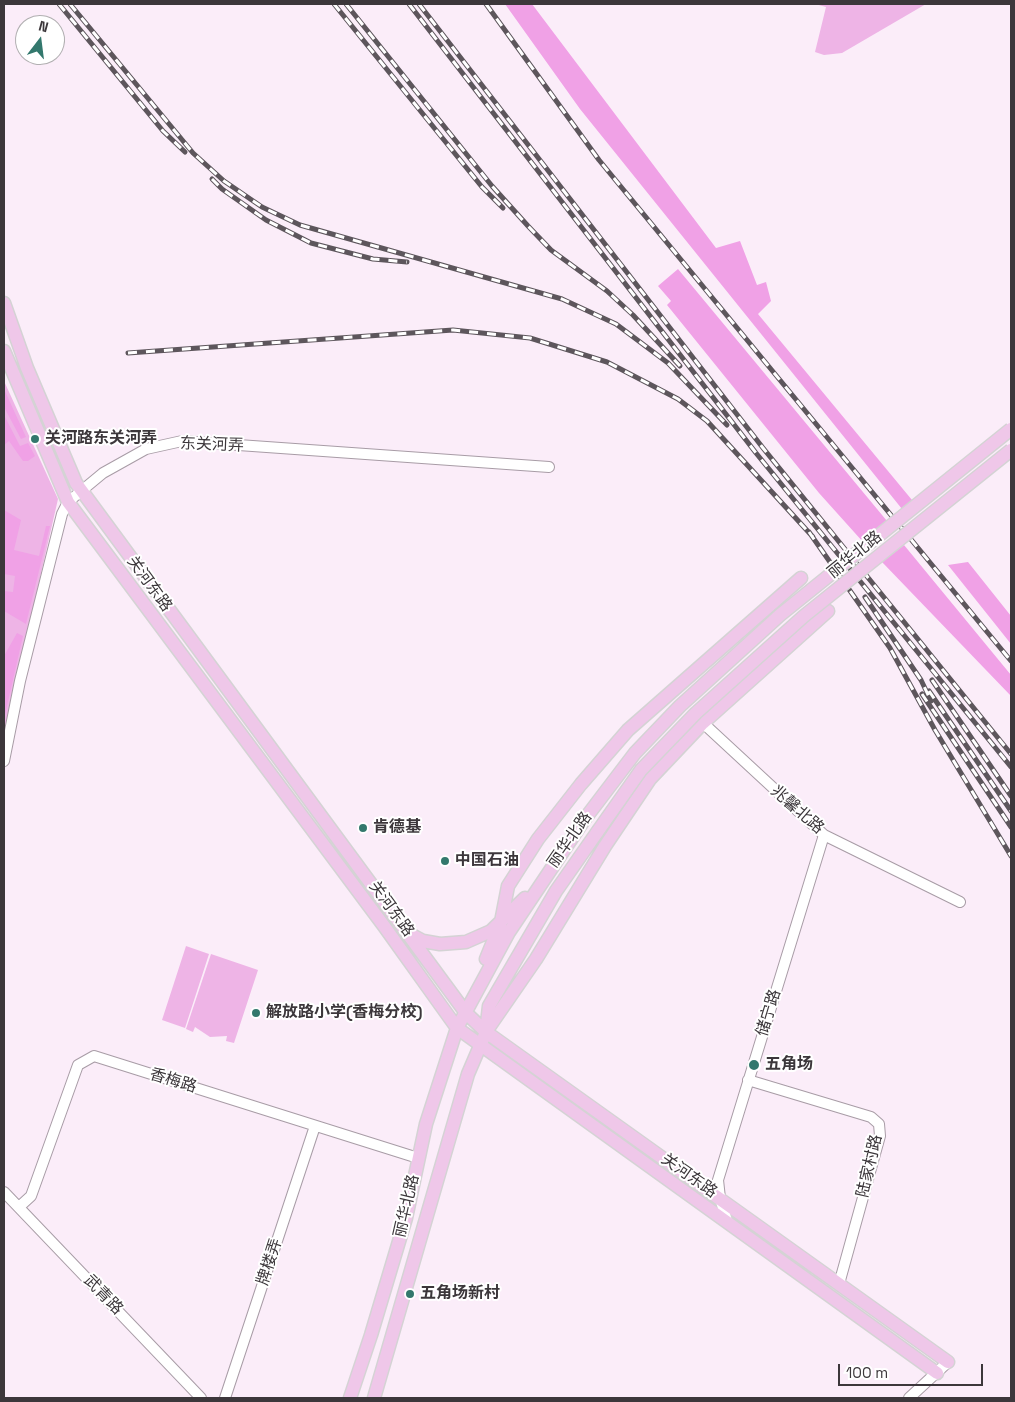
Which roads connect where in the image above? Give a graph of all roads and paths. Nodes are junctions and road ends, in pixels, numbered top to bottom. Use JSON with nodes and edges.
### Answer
{"nodes":[{"id":1,"x":4,"y":303,"type":"edge"},
{"id":2,"x":4,"y":351,"type":"edge"},
{"id":3,"x":1011,"y":429,"type":"edge"},
{"id":4,"x":1011,"y":450,"type":"edge"},
{"id":5,"x":549,"y":467,"type":"dead end"},
{"id":6,"x":82,"y":492,"type":"junction"},
{"id":7,"x":68,"y":502,"type":"junction"},
{"id":8,"x":802,"y":578,"type":"dead end"},
{"id":9,"x":828,"y":611,"type":"dead end"},
{"id":10,"x":703,"y":723,"type":"junction"},
{"id":11,"x":4,"y":760,"type":"edge"},
{"id":12,"x":824,"y":835,"type":"junction"},
{"id":13,"x":541,"y":882,"type":"junction"},
{"id":14,"x":960,"y":902,"type":"dead end"},
{"id":15,"x":501,"y":922,"type":"junction"},
{"id":16,"x":408,"y":932,"type":"junction"},
{"id":17,"x":466,"y":1013,"type":"junction"},
{"id":18,"x":457,"y":1028,"type":"junction"},
{"id":19,"x":483,"y":1038,"type":"junction"},
{"id":20,"x":748,"y":1080,"type":"junction"},
{"id":21,"x":315,"y":1126,"type":"junction"},
{"id":22,"x":418,"y":1158,"type":"junction"},
{"id":23,"x":4,"y":1192,"type":"edge"},
{"id":24,"x":720,"y":1198,"type":"junction"},
{"id":25,"x":19,"y":1207,"type":"junction"},
{"id":26,"x":727,"y":1221,"type":"junction"},
{"id":27,"x":839,"y":1284,"type":"junction"},
{"id":28,"x":948,"y":1362,"type":"joint"},
{"id":29,"x":937,"y":1373,"type":"junction"},
{"id":30,"x":201,"y":1398,"type":"edge"},
{"id":31,"x":225,"y":1398,"type":"edge"},
{"id":32,"x":350,"y":1398,"type":"edge"},
{"id":33,"x":374,"y":1398,"type":"edge"},
{"id":34,"x":910,"y":1398,"type":"edge"}],
"edges":[{"from":1,"to":6,"type":"main road","name":"关河东路"},
{"from":2,"to":7,"type":"main road","name":"关河东路"},
{"from":3,"to":13,"type":"main road","name":"丽华北路","bridge":true},
{"from":4,"to":19,"type":"main road","name":"丽华北路","bridge":true},
{"from":5,"to":6,"type":"street","name":"东关河弄"},
{"from":6,"to":7,"type":"street","name":"东关河弄"},
{"from":6,"to":16,"type":"main road","name":"关河东路"},
{"from":7,"to":11,"type":"street"},
{"from":7,"to":18,"type":"main road","name":"关河东路"},
{"from":8,"to":15,"type":"main road"},
{"from":9,"to":10,"type":"main road"},
{"from":10,"to":12,"type":"street","name":"兆馨北路"},
{"from":10,"to":19,"type":"main road"},
{"from":12,"to":14,"type":"street","name":"兆馨北路"},
{"from":12,"to":20,"type":"street","name":"储宁路"},
{"from":13,"to":15,"type":"main road"},
{"from":13,"to":17,"type":"main road","name":"丽华北路"},
{"from":15,"to":16,"type":"main road"},
{"from":15,"to":17,"type":"main road"},
{"from":16,"to":17,"type":"main road","name":"关河东路"},
{"from":17,"to":18,"type":"main road","name":"丽华北路"},
{"from":17,"to":19,"type":"main road","name":"关河东路"},
{"from":18,"to":19,"type":"main road","name":"关河东路"},
{"from":18,"to":22,"type":"main road","name":"丽华北路"},
{"from":19,"to":24,"type":"main road","name":"关河东路"},
{"from":19,"to":26,"type":"main road","name":"关河东路"},
{"from":19,"to":33,"type":"main road","name":"丽华北路"},
{"from":20,"to":24,"type":"street","name":"储宁路"},
{"from":20,"to":27,"type":"street","name":"陆家村路"},
{"from":21,"to":22,"type":"street","name":"香梅路"},
{"from":21,"to":25,"type":"street","name":"香梅路"},
{"from":21,"to":31,"type":"street","name":"牌楼弄"},
{"from":22,"to":32,"type":"main road","name":"丽华北路"},
{"from":23,"to":25,"type":"street","name":"武青路"},
{"from":24,"to":26,"type":"street","name":"储宁路"},
{"from":24,"to":27,"type":"main road","name":"关河东路"},
{"from":25,"to":30,"type":"street","name":"武青路"},
{"from":26,"to":29,"type":"main road","name":"关河东路"},
{"from":27,"to":28,"type":"main road","name":"关河东路"},
{"from":28,"to":29,"type":"street"},
{"from":29,"to":34,"type":"street"}]}
